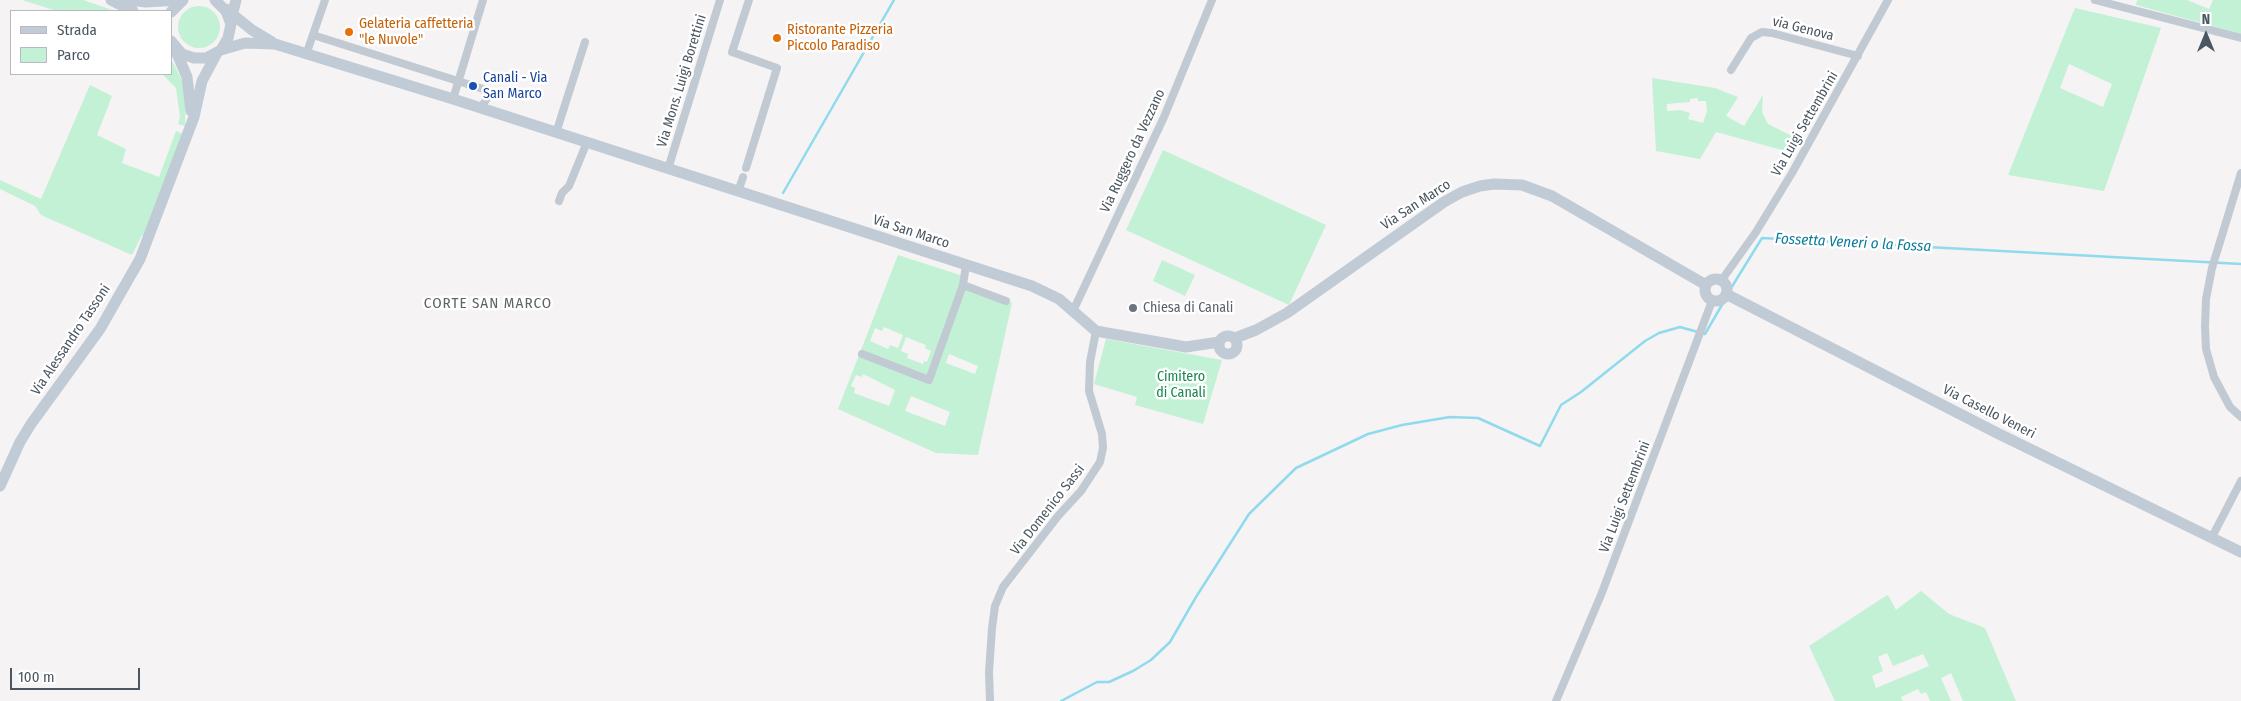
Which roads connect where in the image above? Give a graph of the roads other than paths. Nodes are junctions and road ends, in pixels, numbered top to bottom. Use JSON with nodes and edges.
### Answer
{"nodes":[{"id":1,"x":110,"y":0,"type":"edge"},
{"id":2,"x":128,"y":0,"type":"edge"},
{"id":3,"x":178,"y":0,"type":"edge"},
{"id":4,"x":183,"y":0,"type":"edge"},
{"id":5,"x":236,"y":0,"type":"edge"},
{"id":6,"x":325,"y":0,"type":"edge"},
{"id":7,"x":483,"y":0,"type":"edge"},
{"id":8,"x":720,"y":0,"type":"edge"},
{"id":9,"x":749,"y":0,"type":"edge"},
{"id":10,"x":1212,"y":0,"type":"edge"},
{"id":11,"x":1888,"y":0,"type":"edge"},
{"id":12,"x":2094,"y":0,"type":"edge"},
{"id":13,"x":2128,"y":0,"type":"edge"},
{"id":14,"x":219,"y":3,"type":"edge"},
{"id":15,"x":2125,"y":9,"type":"junction"},
{"id":16,"x":131,"y":10,"type":"edge"},
{"id":17,"x":172,"y":11,"type":"edge"},
{"id":18,"x":232,"y":19,"type":"junction"},
{"id":19,"x":313,"y":35,"type":"junction"},
{"id":20,"x":2241,"y":38,"type":"edge"},
{"id":21,"x":585,"y":42,"type":"dead end"},
{"id":22,"x":172,"y":43,"type":"edge"},
{"id":23,"x":275,"y":44,"type":"junction"},
{"id":24,"x":219,"y":51,"type":"junction"},
{"id":25,"x":307,"y":52,"type":"junction"},
{"id":26,"x":1858,"y":56,"type":"junction"},
{"id":27,"x":1731,"y":70,"type":"dead end"},
{"id":28,"x":458,"y":81,"type":"junction"},
{"id":29,"x":453,"y":99,"type":"junction"},
{"id":30,"x":481,"y":108,"type":"junction"},
{"id":31,"x":191,"y":124,"type":"junction"},
{"id":32,"x":556,"y":133,"type":"junction"},
{"id":33,"x":587,"y":142,"type":"junction"},
{"id":34,"x":746,"y":168,"type":"dead end"},
{"id":35,"x":668,"y":169,"type":"junction"},
{"id":36,"x":2241,"y":173,"type":"edge"},
{"id":37,"x":742,"y":178,"type":"dead end"},
{"id":38,"x":738,"y":192,"type":"junction"},
{"id":39,"x":559,"y":201,"type":"dead end"},
{"id":40,"x":966,"y":266,"type":"junction"},
{"id":41,"x":1721,"y":281,"type":"junction"},
{"id":42,"x":1706,"y":285,"type":"junction"},
{"id":43,"x":963,"y":286,"type":"junction"},
{"id":44,"x":1728,"y":295,"type":"junction"},
{"id":45,"x":1006,"y":301,"type":"dead end"},
{"id":46,"x":1712,"y":301,"type":"junction"},
{"id":47,"x":1073,"y":311,"type":"junction"},
{"id":48,"x":1096,"y":331,"type":"junction"},
{"id":49,"x":1236,"y":342,"type":"junction"},
{"id":50,"x":1221,"y":348,"type":"junction"},
{"id":51,"x":862,"y":354,"type":"dead end"},
{"id":52,"x":2241,"y":417,"type":"edge"},
{"id":53,"x":2241,"y":481,"type":"edge"},
{"id":54,"x":0,"y":486,"type":"edge"},
{"id":55,"x":2212,"y":537,"type":"junction"},
{"id":56,"x":2241,"y":552,"type":"edge"},
{"id":57,"x":990,"y":701,"type":"edge"},
{"id":58,"x":1556,"y":701,"type":"edge"}],
"edges":[{"from":1,"to":16,"type":"street"},
{"from":2,"to":3,"type":"street"},
{"from":4,"to":17,"type":"street"},
{"from":5,"to":18,"type":"street"},
{"from":6,"to":19,"type":"street"},
{"from":7,"to":28,"type":"street"},
{"from":8,"to":35,"type":"street","name":"Via Mons. Luigi Borettini"},
{"from":9,"to":34,"type":"street"},
{"from":10,"to":47,"type":"street","name":"Via Ruggero da Vezzano"},
{"from":11,"to":26,"type":"street","name":"Via Luigi Settembrini"},
{"from":12,"to":15,"type":"street"},
{"from":13,"to":15,"type":"street"},
{"from":14,"to":18,"type":"street"},
{"from":15,"to":20,"type":"street"},
{"from":18,"to":23,"type":"street","name":"Via San Marco"},
{"from":18,"to":24,"type":"street","name":"Via Alessandro Tassoni"},
{"from":19,"to":25,"type":"street"},
{"from":19,"to":28,"type":"street"},
{"from":21,"to":32,"type":"street"},
{"from":22,"to":24,"type":"street","name":"Via San Marco"},
{"from":22,"to":31,"type":"street","name":"Via Alessandro Tassoni"},
{"from":23,"to":24,"type":"street","name":"Via San Marco"},
{"from":23,"to":25,"type":"street","name":"Via San Marco"},
{"from":24,"to":31,"type":"street","name":"Via Alessandro Tassoni"},
{"from":25,"to":29,"type":"street","name":"Via San Marco"},
{"from":26,"to":27,"type":"street","name":"via Genova"},
{"from":26,"to":41,"type":"street","name":"Via Luigi Settembrini"},
{"from":28,"to":29,"type":"street"},
{"from":28,"to":30,"type":"street"},
{"from":29,"to":30,"type":"street","name":"Via San Marco"},
{"from":30,"to":32,"type":"street","name":"Via San Marco"},
{"from":31,"to":54,"type":"street","name":"Via Alessandro Tassoni"},
{"from":32,"to":33,"type":"street","name":"Via San Marco"},
{"from":33,"to":35,"type":"street","name":"Via San Marco"},
{"from":33,"to":39,"type":"street"},
{"from":35,"to":38,"type":"street","name":"Via San Marco"},
{"from":36,"to":52,"type":"street"},
{"from":37,"to":38,"type":"street"},
{"from":38,"to":40,"type":"street","name":"Via San Marco"},
{"from":40,"to":43,"type":"street"},
{"from":40,"to":47,"type":"street","name":"Via San Marco"},
{"from":41,"to":42,"type":"street"},
{"from":41,"to":44,"type":"street"},
{"from":42,"to":46,"type":"street"},
{"from":42,"to":49,"type":"street","name":"Via San Marco"},
{"from":43,"to":45,"type":"street"},
{"from":43,"to":51,"type":"street"},
{"from":44,"to":46,"type":"street"},
{"from":44,"to":55,"type":"street","name":"Via Casello Veneri"},
{"from":46,"to":58,"type":"street","name":"Via Luigi Settembrini"},
{"from":47,"to":48,"type":"street","name":"Via San Marco"},
{"from":48,"to":50,"type":"street"},
{"from":48,"to":57,"type":"street","name":"Via Domenico Sassi"},
{"from":49,"to":50,"type":"street","name":"Via San Marco"},
{"from":49,"to":50,"type":"street","name":"Via San Marco"},
{"from":53,"to":55,"type":"street"},
{"from":55,"to":56,"type":"street","name":"Via Casello Veneri"}]}
